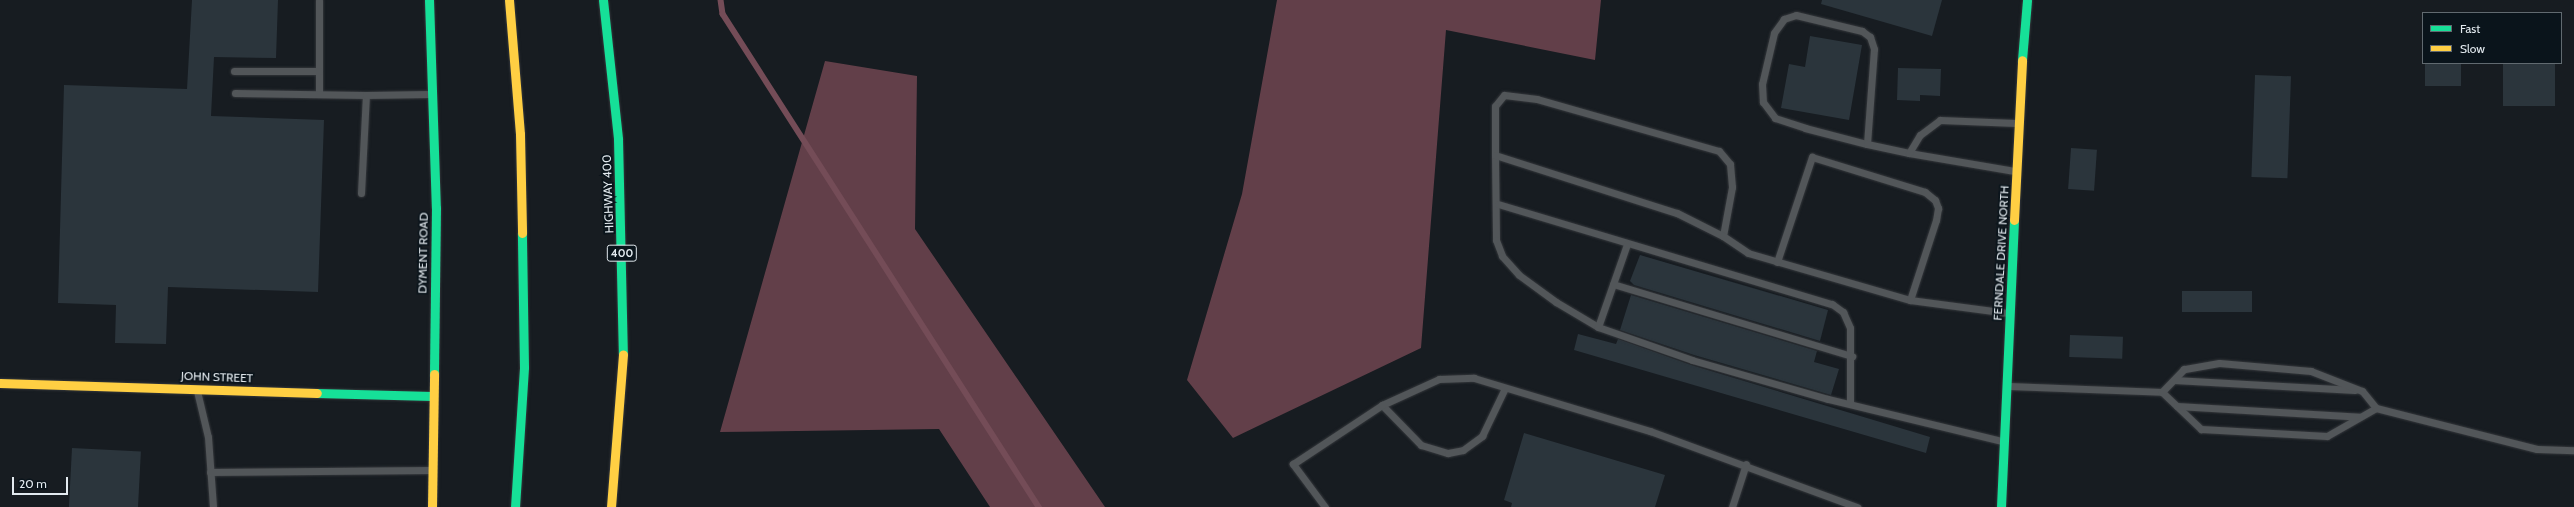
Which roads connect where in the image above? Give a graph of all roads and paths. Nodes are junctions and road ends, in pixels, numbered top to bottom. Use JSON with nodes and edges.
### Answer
{"nodes":[{"id":1,"x":319,"y":0,"type":"edge"},
{"id":2,"x":428,"y":0,"type":"edge"},
{"id":3,"x":509,"y":0,"type":"edge"},
{"id":4,"x":603,"y":0,"type":"edge"},
{"id":5,"x":2027,"y":0,"type":"edge"},
{"id":6,"x":234,"y":71,"type":"dead end"},
{"id":7,"x":319,"y":71,"type":"junction"},
{"id":8,"x":235,"y":93,"type":"dead end"},
{"id":9,"x":319,"y":94,"type":"junction"},
{"id":10,"x":434,"y":94,"type":"junction"},
{"id":11,"x":366,"y":95,"type":"junction"},
{"id":12,"x":2018,"y":123,"type":"junction"},
{"id":13,"x":1867,"y":144,"type":"junction"},
{"id":14,"x":1908,"y":153,"type":"junction"},
{"id":15,"x":1495,"y":155,"type":"junction"},
{"id":16,"x":2016,"y":172,"type":"junction"},
{"id":17,"x":361,"y":193,"type":"dead end"},
{"id":18,"x":1498,"y":204,"type":"junction"},
{"id":19,"x":1723,"y":236,"type":"junction"},
{"id":20,"x":1627,"y":244,"type":"junction"},
{"id":21,"x":1777,"y":262,"type":"junction"},
{"id":22,"x":1613,"y":284,"type":"junction"},
{"id":23,"x":1910,"y":300,"type":"junction"},
{"id":24,"x":2010,"y":313,"type":"junction"},
{"id":25,"x":1598,"y":327,"type":"junction"},
{"id":26,"x":1852,"y":356,"type":"junction"},
{"id":27,"x":2174,"y":380,"type":"junction"},
{"id":28,"x":0,"y":383,"type":"edge"},
{"id":29,"x":2007,"y":386,"type":"junction"},
{"id":30,"x":1505,"y":388,"type":"junction"},
{"id":31,"x":197,"y":389,"type":"junction"},
{"id":32,"x":2362,"y":391,"type":"junction"},
{"id":33,"x":2162,"y":392,"type":"junction"},
{"id":34,"x":432,"y":396,"type":"junction"},
{"id":35,"x":1850,"y":403,"type":"junction"},
{"id":36,"x":1382,"y":406,"type":"junction"},
{"id":37,"x":2177,"y":406,"type":"junction"},
{"id":38,"x":2376,"y":408,"type":"junction"},
{"id":39,"x":2360,"y":417,"type":"junction"},
{"id":40,"x":2004,"y":442,"type":"junction"},
{"id":41,"x":2574,"y":450,"type":"edge"},
{"id":42,"x":1746,"y":464,"type":"junction"},
{"id":43,"x":432,"y":470,"type":"junction"},
{"id":44,"x":210,"y":472,"type":"junction"},
{"id":45,"x":213,"y":507,"type":"edge"},
{"id":46,"x":432,"y":507,"type":"edge"},
{"id":47,"x":516,"y":507,"type":"edge"},
{"id":48,"x":611,"y":507,"type":"edge"},
{"id":49,"x":1325,"y":507,"type":"edge"},
{"id":50,"x":1732,"y":507,"type":"edge"},
{"id":51,"x":1858,"y":507,"type":"edge"},
{"id":52,"x":2001,"y":507,"type":"edge"}],
"edges":[{"from":1,"to":7,"type":"lane"},
{"from":2,"to":10,"type":"main road","name":"DYMENT ROAD"},
{"from":3,"to":47,"type":"main road"},
{"from":4,"to":48,"type":"main road","name":"HIGHWAY 400","number":"400"},
{"from":5,"to":12,"type":"main road","name":"FERNDALE DRIVE NORTH"},
{"from":6,"to":7,"type":"lane"},
{"from":7,"to":9,"type":"lane"},
{"from":8,"to":9,"type":"lane"},
{"from":9,"to":11,"type":"lane"},
{"from":10,"to":11,"type":"lane"},
{"from":10,"to":34,"type":"main road","name":"DYMENT ROAD"},
{"from":11,"to":17,"type":"lane"},
{"from":12,"to":14,"type":"lane"},
{"from":12,"to":16,"type":"main road","name":"FERNDALE DRIVE NORTH"},
{"from":13,"to":13,"type":"lane"},
{"from":13,"to":14,"type":"lane"},
{"from":14,"to":16,"type":"lane"},
{"from":15,"to":18,"type":"lane"},
{"from":15,"to":19,"type":"lane"},
{"from":15,"to":19,"type":"lane"},
{"from":16,"to":24,"type":"main road","name":"FERNDALE DRIVE NORTH"},
{"from":18,"to":20,"type":"lane"},
{"from":18,"to":25,"type":"lane"},
{"from":19,"to":21,"type":"lane"},
{"from":20,"to":22,"type":"lane"},
{"from":20,"to":26,"type":"lane"},
{"from":21,"to":23,"type":"lane"},
{"from":21,"to":23,"type":"lane"},
{"from":22,"to":25,"type":"lane"},
{"from":22,"to":26,"type":"lane"},
{"from":23,"to":24,"type":"lane"},
{"from":24,"to":29,"type":"main road","name":"FERNDALE DRIVE NORTH"},
{"from":25,"to":35,"type":"lane"},
{"from":26,"to":35,"type":"lane"},
{"from":27,"to":32,"type":"lane"},
{"from":27,"to":32,"type":"lane"},
{"from":27,"to":33,"type":"lane"},
{"from":28,"to":31,"type":"main road","name":"JOHN STREET"},
{"from":29,"to":33,"type":"lane"},
{"from":29,"to":40,"type":"main road","name":"FERNDALE DRIVE NORTH"},
{"from":30,"to":36,"type":"lane"},
{"from":30,"to":36,"type":"lane"},
{"from":30,"to":42,"type":"lane"},
{"from":31,"to":34,"type":"main road","name":"JOHN STREET"},
{"from":31,"to":44,"type":"lane"},
{"from":32,"to":38,"type":"lane"},
{"from":33,"to":37,"type":"lane"},
{"from":34,"to":43,"type":"main road","name":"DYMENT ROAD"},
{"from":35,"to":40,"type":"lane"},
{"from":36,"to":49,"type":"lane"},
{"from":37,"to":39,"type":"lane"},
{"from":37,"to":39,"type":"lane"},
{"from":38,"to":39,"type":"lane"},
{"from":38,"to":41,"type":"lane"},
{"from":40,"to":52,"type":"main road","name":"FERNDALE DRIVE NORTH"},
{"from":42,"to":50,"type":"lane"},
{"from":42,"to":51,"type":"lane"},
{"from":43,"to":44,"type":"lane"},
{"from":43,"to":46,"type":"main road","name":"DYMENT ROAD"},
{"from":44,"to":45,"type":"lane"}]}
